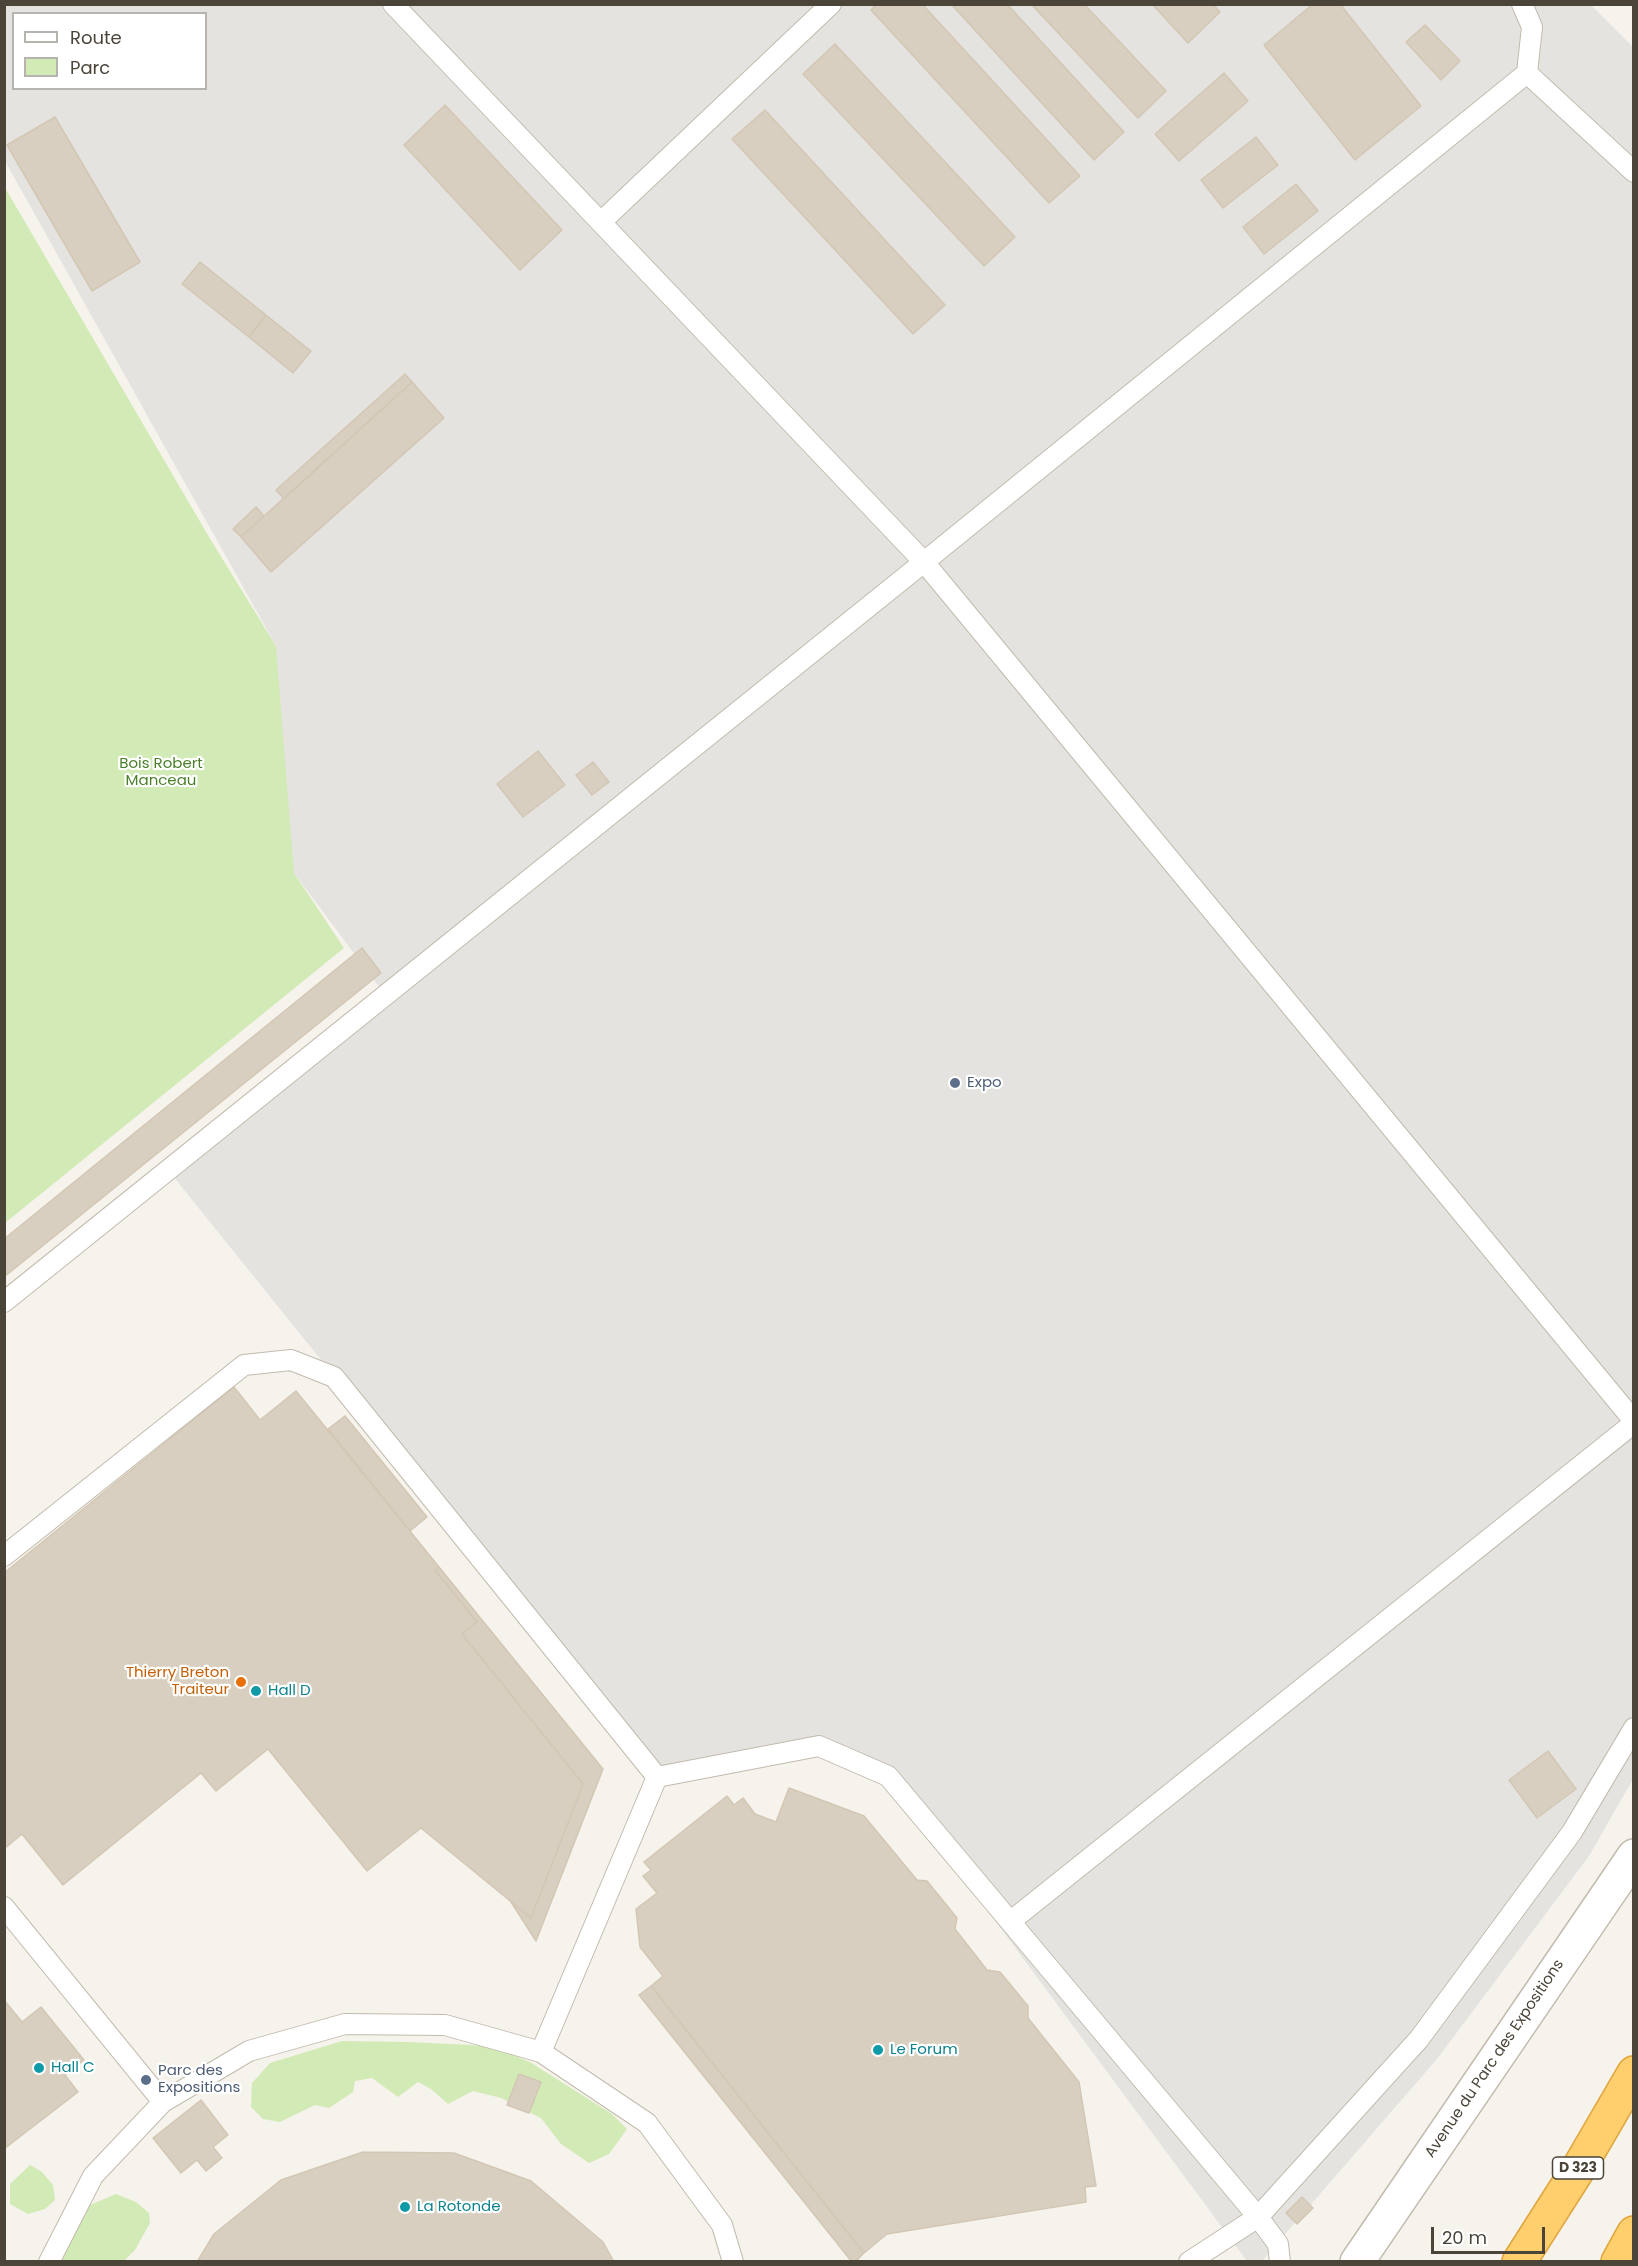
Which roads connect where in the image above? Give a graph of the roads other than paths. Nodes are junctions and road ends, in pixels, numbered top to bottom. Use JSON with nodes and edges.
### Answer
{"nodes":[{"id":1,"x":393,"y":4,"type":"edge"},
{"id":2,"x":831,"y":4,"type":"edge"},
{"id":3,"x":1522,"y":4,"type":"edge"},
{"id":4,"x":1527,"y":73,"type":"junction"},
{"id":5,"x":1634,"y":172,"type":"edge"},
{"id":6,"x":601,"y":222,"type":"junction"},
{"id":7,"x":924,"y":562,"type":"junction"},
{"id":8,"x":4,"y":1302,"type":"edge"},
{"id":9,"x":1634,"y":1422,"type":"edge"},
{"id":10,"x":4,"y":1556,"type":"edge"},
{"id":11,"x":1634,"y":1728,"type":"edge"},
{"id":12,"x":657,"y":1777,"type":"junction"},
{"id":13,"x":1634,"y":1856,"type":"edge"},
{"id":14,"x":4,"y":1907,"type":"edge"},
{"id":15,"x":1011,"y":1922,"type":"junction"},
{"id":16,"x":542,"y":2052,"type":"junction"},
{"id":17,"x":1634,"y":2073,"type":"edge"},
{"id":18,"x":163,"y":2102,"type":"junction"},
{"id":19,"x":1258,"y":2217,"type":"junction"},
{"id":20,"x":1634,"y":2234,"type":"edge"},
{"id":21,"x":49,"y":2262,"type":"edge"},
{"id":22,"x":733,"y":2262,"type":"edge"},
{"id":23,"x":1189,"y":2262,"type":"edge"},
{"id":24,"x":1280,"y":2262,"type":"edge"},
{"id":25,"x":1357,"y":2262,"type":"edge"},
{"id":26,"x":1520,"y":2262,"type":"edge"},
{"id":27,"x":1618,"y":2262,"type":"edge"}],
"edges":[{"from":1,"to":6,"type":"lane"},
{"from":2,"to":6,"type":"lane"},
{"from":3,"to":4,"type":"lane"},
{"from":4,"to":5,"type":"lane"},
{"from":4,"to":7,"type":"lane"},
{"from":6,"to":7,"type":"lane"},
{"from":7,"to":8,"type":"lane"},
{"from":7,"to":9,"type":"lane"},
{"from":9,"to":15,"type":"lane"},
{"from":10,"to":12,"type":"lane"},
{"from":11,"to":19,"type":"lane"},
{"from":12,"to":15,"type":"lane"},
{"from":12,"to":16,"type":"lane"},
{"from":13,"to":25,"type":"street","name":"Avenue du Parc des Expositions"},
{"from":14,"to":18,"type":"lane"},
{"from":15,"to":19,"type":"lane"},
{"from":16,"to":18,"type":"lane"},
{"from":16,"to":22,"type":"lane"},
{"from":17,"to":26,"type":"highway","number":"D 323"},
{"from":18,"to":21,"type":"lane"},
{"from":19,"to":23,"type":"lane"},
{"from":19,"to":24,"type":"lane"},
{"from":20,"to":27,"type":"highway"}]}
